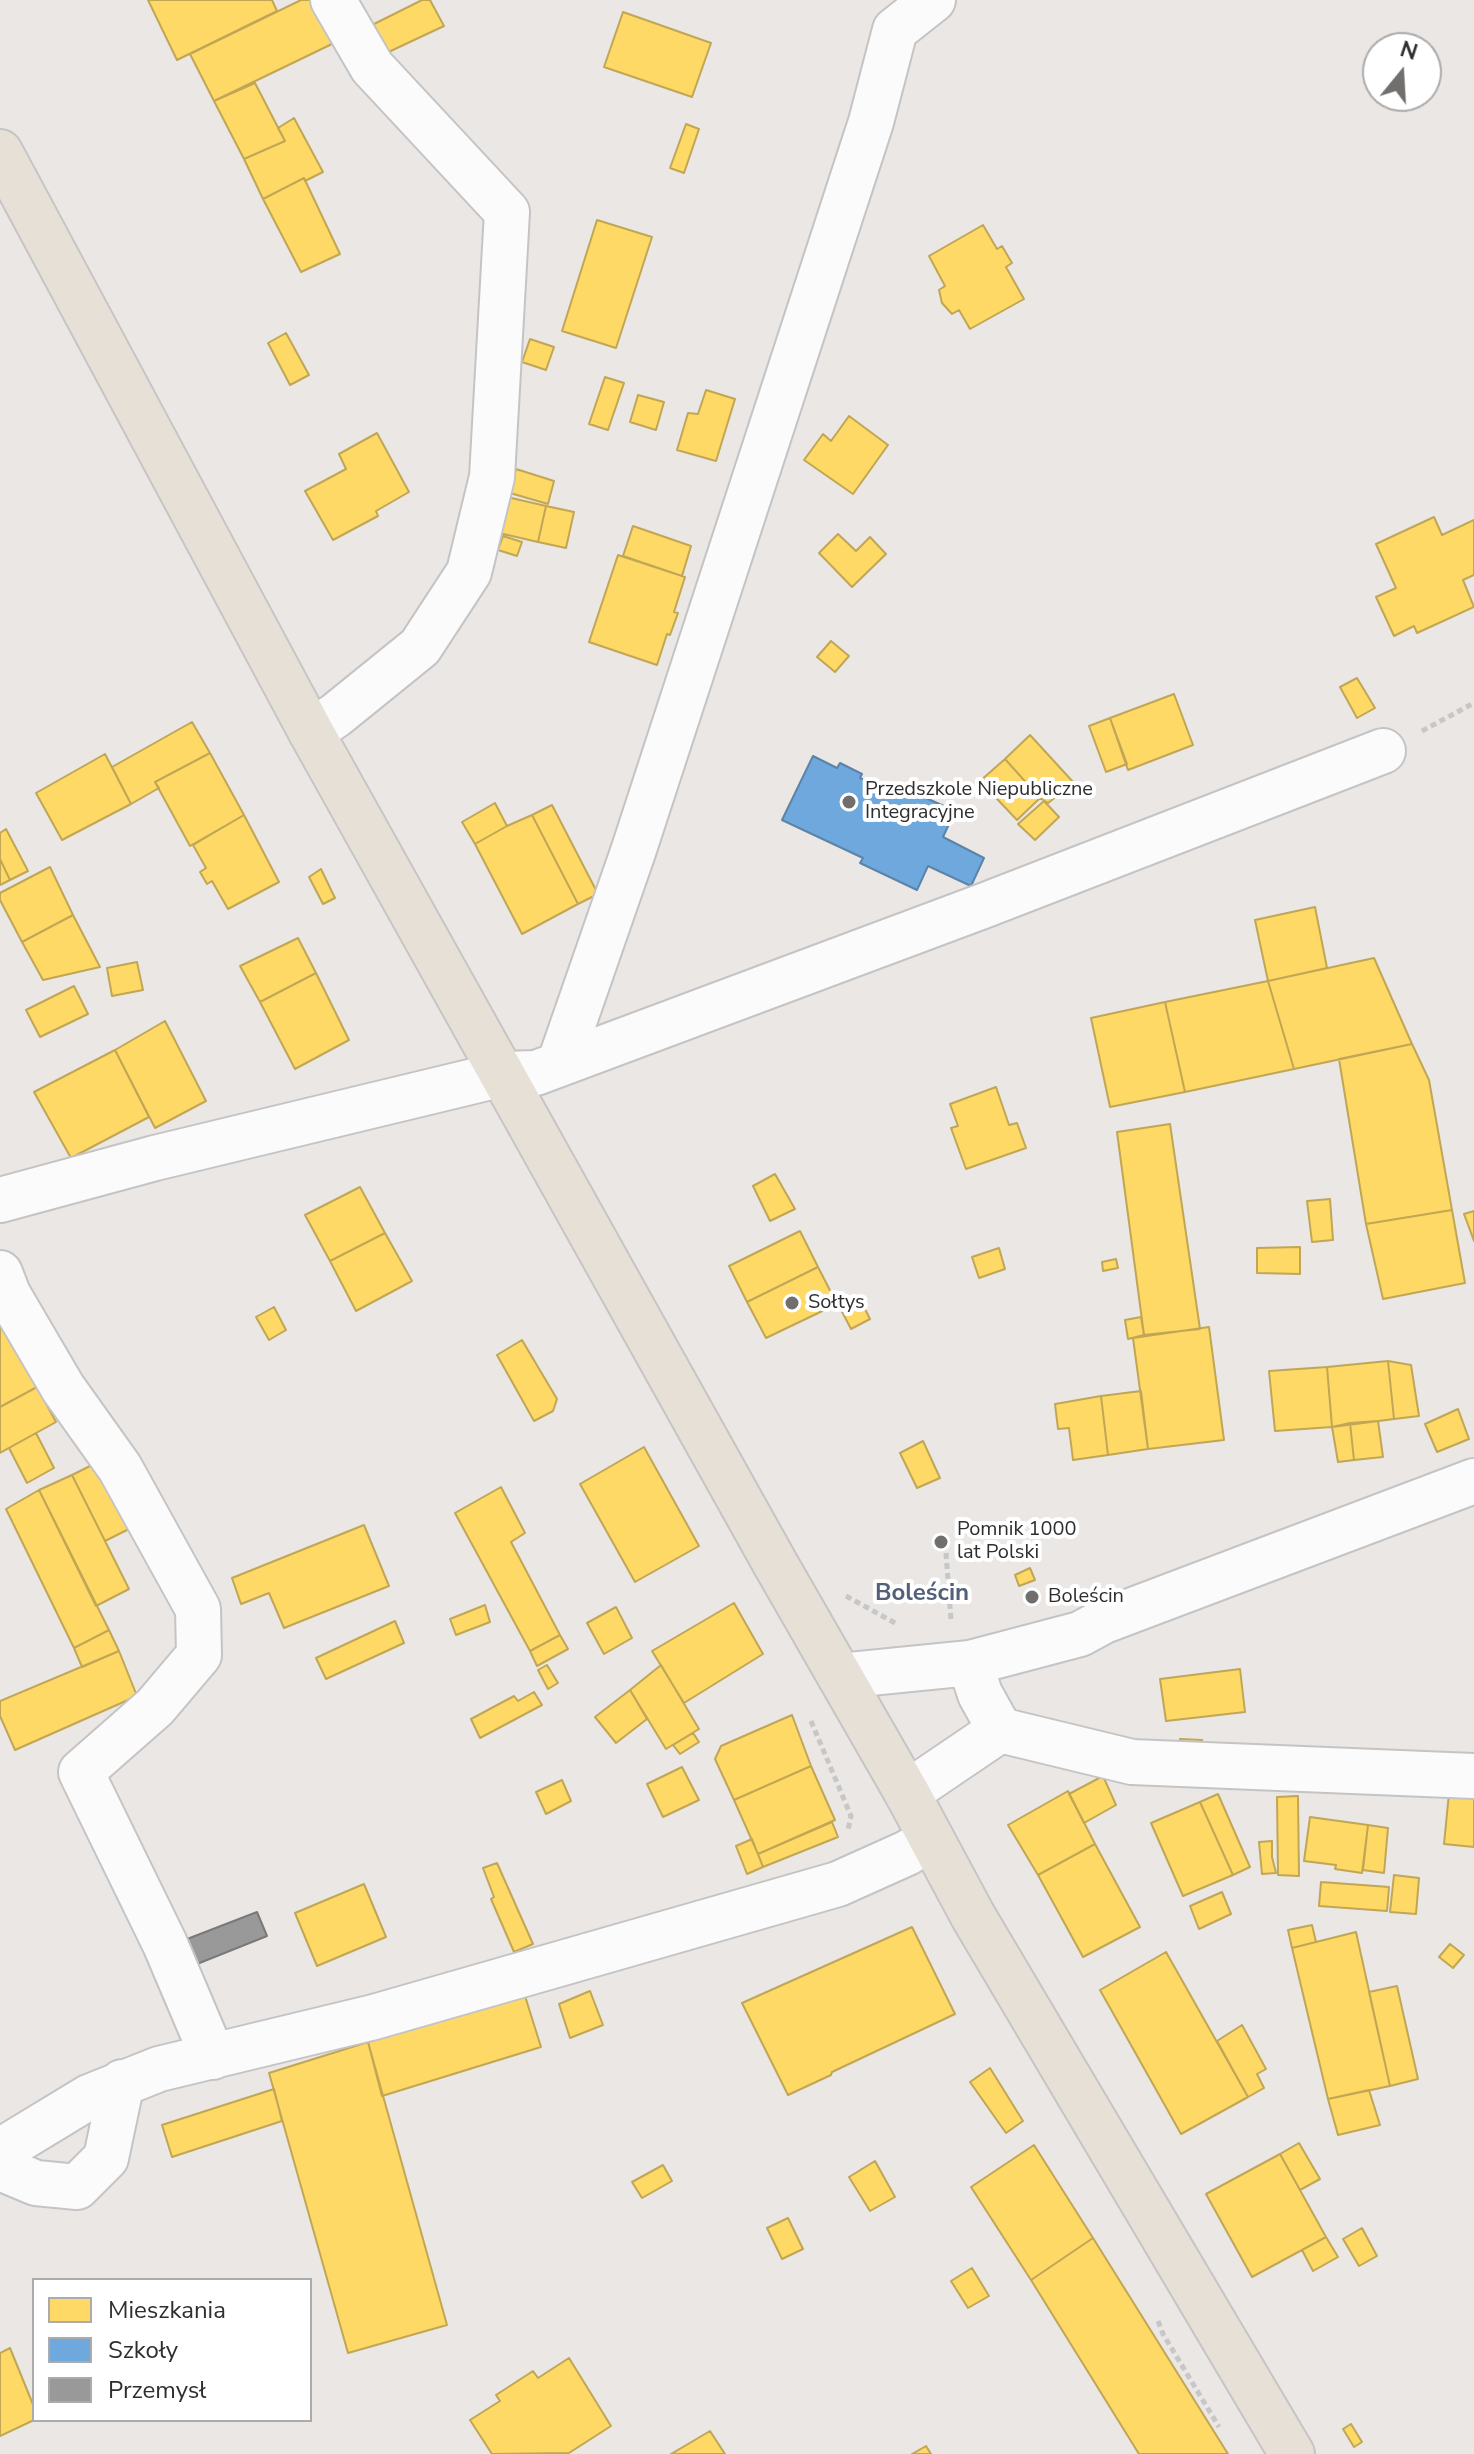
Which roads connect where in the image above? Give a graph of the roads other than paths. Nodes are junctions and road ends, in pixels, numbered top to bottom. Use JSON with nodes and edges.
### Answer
{"nodes":[{"id":1,"x":333,"y":0,"type":"edge"},
{"id":2,"x":933,"y":0,"type":"edge"},
{"id":3,"x":0,"y":152,"type":"edge"},
{"id":4,"x":311,"y":732,"type":"junction"},
{"id":5,"x":1383,"y":751,"type":"road end"},
{"id":6,"x":560,"y":1062,"type":"junction"},
{"id":7,"x":503,"y":1074,"type":"junction"},
{"id":8,"x":0,"y":1200,"type":"edge"},
{"id":9,"x":0,"y":1273,"type":"edge"},
{"id":10,"x":1474,"y":1481,"type":"edge"},
{"id":11,"x":960,"y":1645,"type":"junction"},
{"id":12,"x":840,"y":1676,"type":"junction"},
{"id":13,"x":1000,"y":1730,"type":"junction"},
{"id":14,"x":1474,"y":1776,"type":"edge"},
{"id":15,"x":907,"y":1793,"type":"junction"},
{"id":16,"x":931,"y":1839,"type":"junction"},
{"id":17,"x":213,"y":2057,"type":"junction"},
{"id":18,"x":122,"y":2082,"type":"junction"},
{"id":19,"x":0,"y":2151,"type":"edge"},
{"id":20,"x":0,"y":2168,"type":"edge"},
{"id":21,"x":1292,"y":2454,"type":"edge"}],
"edges":[{"from":1,"to":4,"type":"street"},
{"from":2,"to":6,"type":"street"},
{"from":3,"to":4,"type":"main road"},
{"from":4,"to":7,"type":"main road"},
{"from":5,"to":6,"type":"street"},
{"from":6,"to":7,"type":"street"},
{"from":7,"to":8,"type":"street"},
{"from":7,"to":12,"type":"main road"},
{"from":9,"to":17,"type":"street"},
{"from":10,"to":11,"type":"street"},
{"from":11,"to":12,"type":"street"},
{"from":11,"to":13,"type":"street"},
{"from":12,"to":15,"type":"main road"},
{"from":13,"to":14,"type":"street"},
{"from":13,"to":15,"type":"street"},
{"from":15,"to":16,"type":"main road"},
{"from":16,"to":17,"type":"street"},
{"from":16,"to":21,"type":"main road"},
{"from":17,"to":18,"type":"street"},
{"from":18,"to":19,"type":"street"},
{"from":18,"to":20,"type":"street"}]}
